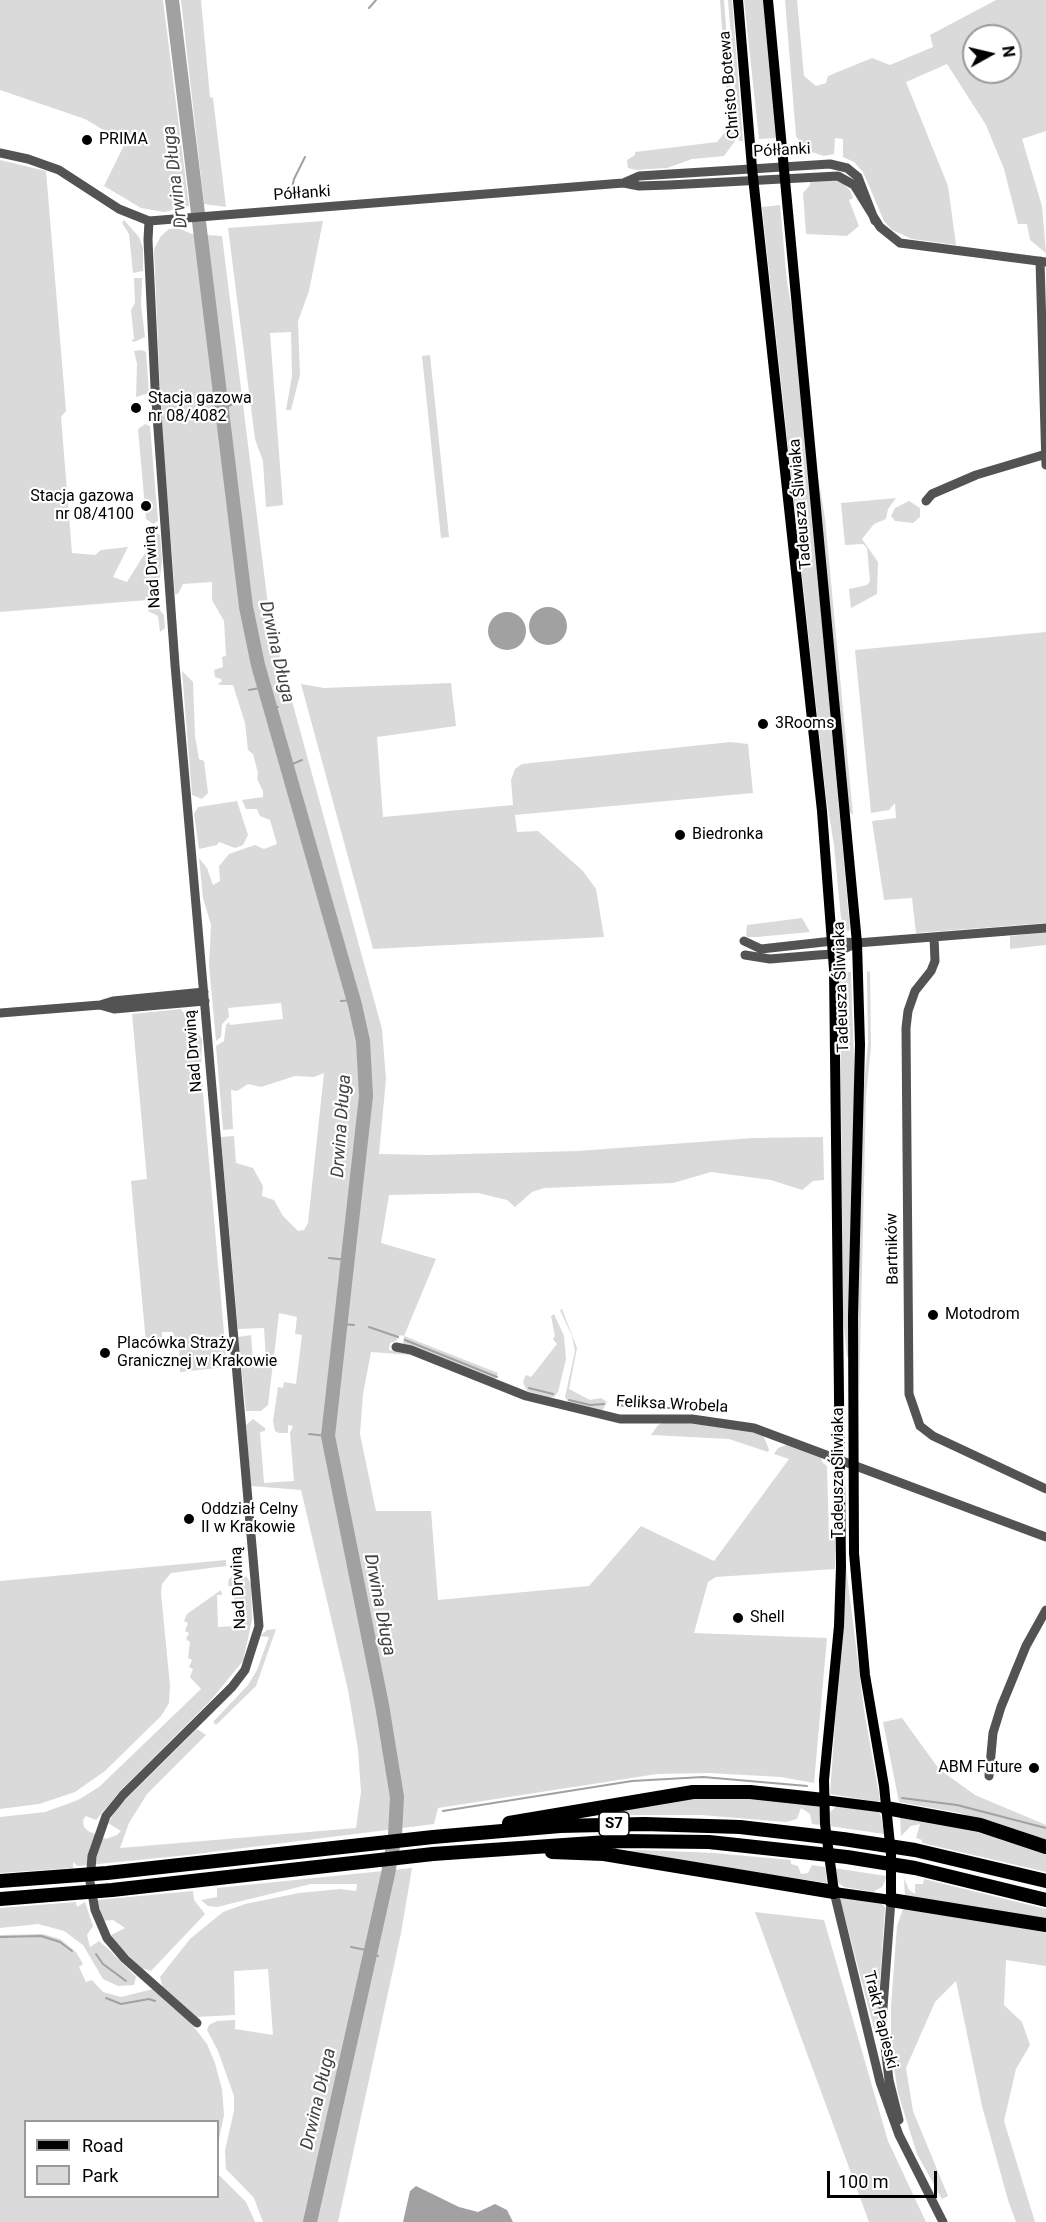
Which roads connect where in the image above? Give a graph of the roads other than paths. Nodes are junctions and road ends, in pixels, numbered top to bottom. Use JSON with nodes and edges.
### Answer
{"nodes":[{"id":1,"x":738,"y":0,"type":"edge"},
{"id":2,"x":768,"y":0,"type":"edge"},
{"id":3,"x":0,"y":153,"type":"edge"},
{"id":4,"x":784,"y":167,"type":"junction"},
{"id":5,"x":752,"y":168,"type":"junction"},
{"id":6,"x":785,"y":178,"type":"junction"},
{"id":7,"x":753,"y":180,"type":"junction"},
{"id":8,"x":622,"y":183,"type":"junction"},
{"id":9,"x":149,"y":221,"type":"junction"},
{"id":10,"x":875,"y":221,"type":"junction"},
{"id":11,"x":1043,"y":261,"type":"edge"},
{"id":12,"x":1045,"y":454,"type":"edge"},
{"id":13,"x":1046,"y":465,"type":"edge"},
{"id":14,"x":926,"y":501,"type":"dead end"},
{"id":15,"x":1046,"y":928,"type":"edge"},
{"id":16,"x":934,"y":937,"type":"junction"},
{"id":17,"x":744,"y":941,"type":"dead end"},
{"id":18,"x":832,"y":941,"type":"junction"},
{"id":19,"x":857,"y":943,"type":"junction"},
{"id":20,"x":833,"y":954,"type":"junction"},
{"id":21,"x":745,"y":955,"type":"dead end"},
{"id":22,"x":205,"y":996,"type":"junction"},
{"id":23,"x":0,"y":1013,"type":"edge"},
{"id":24,"x":396,"y":1347,"type":"dead end"},
{"id":25,"x":840,"y":1459,"type":"junction"},
{"id":26,"x":854,"y":1465,"type":"junction"},
{"id":27,"x":1046,"y":1489,"type":"edge"},
{"id":28,"x":1046,"y":1537,"type":"edge"},
{"id":29,"x":1046,"y":1610,"type":"edge"},
{"id":30,"x":989,"y":1776,"type":"dead end"},
{"id":31,"x":824,"y":1800,"type":"junction"},
{"id":32,"x":886,"y":1808,"type":"junction"},
{"id":33,"x":433,"y":1837,"type":"junction"},
{"id":34,"x":1046,"y":1847,"type":"edge"},
{"id":35,"x":478,"y":1850,"type":"junction"},
{"id":36,"x":0,"y":1881,"type":"edge"},
{"id":37,"x":1046,"y":1881,"type":"edge"},
{"id":38,"x":834,"y":1892,"type":"junction"},
{"id":39,"x":0,"y":1899,"type":"edge"},
{"id":40,"x":891,"y":1900,"type":"junction"},
{"id":41,"x":1046,"y":1900,"type":"edge"},
{"id":42,"x":1046,"y":1925,"type":"edge"},
{"id":43,"x":197,"y":2024,"type":"dead end"},
{"id":44,"x":908,"y":2151,"type":"junction"},
{"id":45,"x":943,"y":2222,"type":"edge"}],
"edges":[{"from":1,"to":5,"type":"main road","name":"Christo Botewa"},
{"from":2,"to":4,"type":"main road"},
{"from":3,"to":9,"type":"street","name":"Półłanki"},
{"from":4,"to":5,"type":"street","name":"Półłanki"},
{"from":4,"to":6,"type":"main road","name":"Tadeusza Śliwiaka"},
{"from":4,"to":10,"type":"street","name":"Półłanki"},
{"from":5,"to":7,"type":"main road","name":"Tadeusza Śliwiaka"},
{"from":5,"to":8,"type":"street","name":"Półłanki"},
{"from":6,"to":7,"type":"street","name":"Półłanki"},
{"from":6,"to":10,"type":"street","name":"Półłanki"},
{"from":6,"to":19,"type":"main road","name":"Tadeusza Śliwiaka"},
{"from":7,"to":8,"type":"street","name":"Półłanki"},
{"from":7,"to":18,"type":"main road","name":"Tadeusza Śliwiaka"},
{"from":8,"to":9,"type":"street","name":"Półłanki"},
{"from":9,"to":22,"type":"street","name":"Nad Drwiną"},
{"from":10,"to":11,"type":"street","name":"Półłanki"},
{"from":11,"to":12,"type":"street"},
{"from":12,"to":13,"type":"street"},
{"from":12,"to":14,"type":"street"},
{"from":15,"to":16,"type":"street"},
{"from":16,"to":19,"type":"street"},
{"from":16,"to":27,"type":"street","name":"Bartników"},
{"from":17,"to":18,"type":"street"},
{"from":18,"to":19,"type":"street"},
{"from":18,"to":20,"type":"main road","name":"Tadeusza Śliwiaka"},
{"from":19,"to":20,"type":"street"},
{"from":19,"to":26,"type":"main road","name":"Tadeusza Śliwiaka"},
{"from":20,"to":21,"type":"street"},
{"from":20,"to":25,"type":"main road","name":"Tadeusza Śliwiaka"},
{"from":22,"to":23,"type":"street"},
{"from":22,"to":43,"type":"street","name":"Nad Drwiną"},
{"from":24,"to":25,"type":"street","name":"Feliksa Wrobela"},
{"from":25,"to":26,"type":"street","name":"Feliksa Wrobela"},
{"from":25,"to":31,"type":"main road","name":"Tadeusza Śliwiaka"},
{"from":26,"to":28,"type":"street","name":"Feliksa Wrobela"},
{"from":26,"to":32,"type":"main road","name":"Tadeusza Śliwiaka"},
{"from":29,"to":30,"type":"street"},
{"from":31,"to":32,"type":"main road"},
{"from":31,"to":33,"type":"highway"},
{"from":31,"to":38,"type":"main road","name":"Tadeusza Śliwiaka"},
{"from":32,"to":34,"type":"highway"},
{"from":32,"to":40,"type":"main road","name":"Tadeusza Śliwiaka"},
{"from":33,"to":36,"type":"highway","number":"S7"},
{"from":33,"to":37,"type":"highway","number":"S7"},
{"from":35,"to":38,"type":"highway"},
{"from":35,"to":39,"type":"highway","number":"S7"},
{"from":35,"to":41,"type":"highway","number":"S7"},
{"from":38,"to":40,"type":"main road"},
{"from":38,"to":44,"type":"street","name":"Trakt Papieski"},
{"from":40,"to":42,"type":"highway"},
{"from":40,"to":44,"type":"street","name":"Trakt Papieski"},
{"from":44,"to":45,"type":"street","name":"Trakt Papieski"}]}
